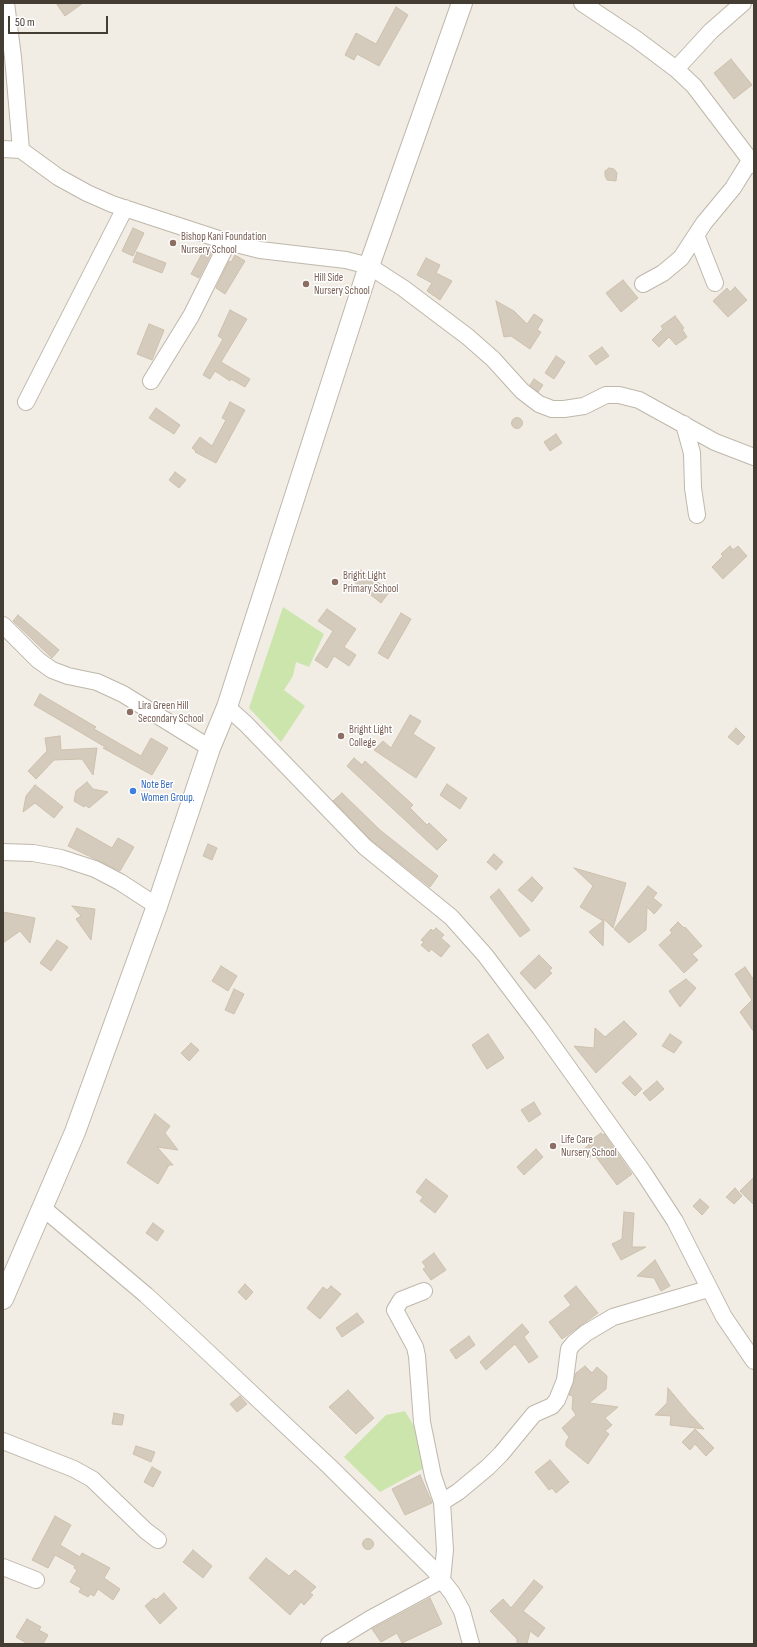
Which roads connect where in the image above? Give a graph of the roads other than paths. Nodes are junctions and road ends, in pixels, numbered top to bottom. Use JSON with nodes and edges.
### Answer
{"nodes":[{"id":1,"x":6,"y":3,"type":"edge"},
{"id":2,"x":462,"y":3,"type":"edge"},
{"id":3,"x":582,"y":3,"type":"edge"},
{"id":4,"x":743,"y":3,"type":"edge"},
{"id":5,"x":676,"y":69,"type":"junction"},
{"id":6,"x":3,"y":149,"type":"edge"},
{"id":7,"x":21,"y":150,"type":"junction"},
{"id":8,"x":752,"y":162,"type":"edge"},
{"id":9,"x":125,"y":208,"type":"junction"},
{"id":10,"x":696,"y":235,"type":"junction"},
{"id":11,"x":228,"y":242,"type":"junction"},
{"id":12,"x":370,"y":266,"type":"junction"},
{"id":13,"x":715,"y":283,"type":"dead end"},
{"id":14,"x":643,"y":284,"type":"dead end"},
{"id":15,"x":151,"y":382,"type":"dead end"},
{"id":16,"x":26,"y":402,"type":"dead end"},
{"id":17,"x":684,"y":424,"type":"junction"},
{"id":18,"x":754,"y":457,"type":"edge"},
{"id":19,"x":697,"y":514,"type":"dead end"},
{"id":20,"x":3,"y":625,"type":"edge"},
{"id":21,"x":227,"y":707,"type":"junction"},
{"id":22,"x":210,"y":748,"type":"junction"},
{"id":23,"x":3,"y":852,"type":"edge"},
{"id":24,"x":156,"y":906,"type":"junction"},
{"id":25,"x":43,"y":1208,"type":"junction"},
{"id":26,"x":708,"y":1289,"type":"junction"},
{"id":27,"x":424,"y":1291,"type":"dead end"},
{"id":28,"x":3,"y":1299,"type":"edge"},
{"id":29,"x":754,"y":1361,"type":"edge"},
{"id":30,"x":3,"y":1441,"type":"edge"},
{"id":31,"x":442,"y":1502,"type":"junction"},
{"id":32,"x":158,"y":1540,"type":"dead end"},
{"id":33,"x":3,"y":1567,"type":"edge"},
{"id":34,"x":36,"y":1580,"type":"dead end"},
{"id":35,"x":442,"y":1580,"type":"junction"},
{"id":36,"x":329,"y":1644,"type":"edge"},
{"id":37,"x":471,"y":1644,"type":"edge"}],
"edges":[{"from":1,"to":7,"type":"street"},
{"from":2,"to":12,"type":"street"},
{"from":3,"to":5,"type":"street"},
{"from":4,"to":5,"type":"street"},
{"from":5,"to":8,"type":"street"},
{"from":6,"to":7,"type":"street"},
{"from":7,"to":9,"type":"street"},
{"from":8,"to":10,"type":"street"},
{"from":9,"to":11,"type":"street"},
{"from":9,"to":16,"type":"street"},
{"from":10,"to":13,"type":"street"},
{"from":10,"to":14,"type":"street"},
{"from":11,"to":12,"type":"street"},
{"from":11,"to":15,"type":"street"},
{"from":12,"to":17,"type":"street"},
{"from":12,"to":21,"type":"street"},
{"from":17,"to":18,"type":"street"},
{"from":17,"to":19,"type":"street"},
{"from":20,"to":22,"type":"street"},
{"from":21,"to":22,"type":"street"},
{"from":21,"to":26,"type":"street"},
{"from":22,"to":24,"type":"street"},
{"from":23,"to":24,"type":"street"},
{"from":24,"to":25,"type":"street"},
{"from":25,"to":28,"type":"street"},
{"from":25,"to":35,"type":"street"},
{"from":26,"to":29,"type":"street"},
{"from":26,"to":31,"type":"street"},
{"from":27,"to":31,"type":"street"},
{"from":30,"to":32,"type":"street"},
{"from":31,"to":35,"type":"street"},
{"from":33,"to":34,"type":"street"},
{"from":35,"to":36,"type":"street"},
{"from":35,"to":37,"type":"street"}]}
